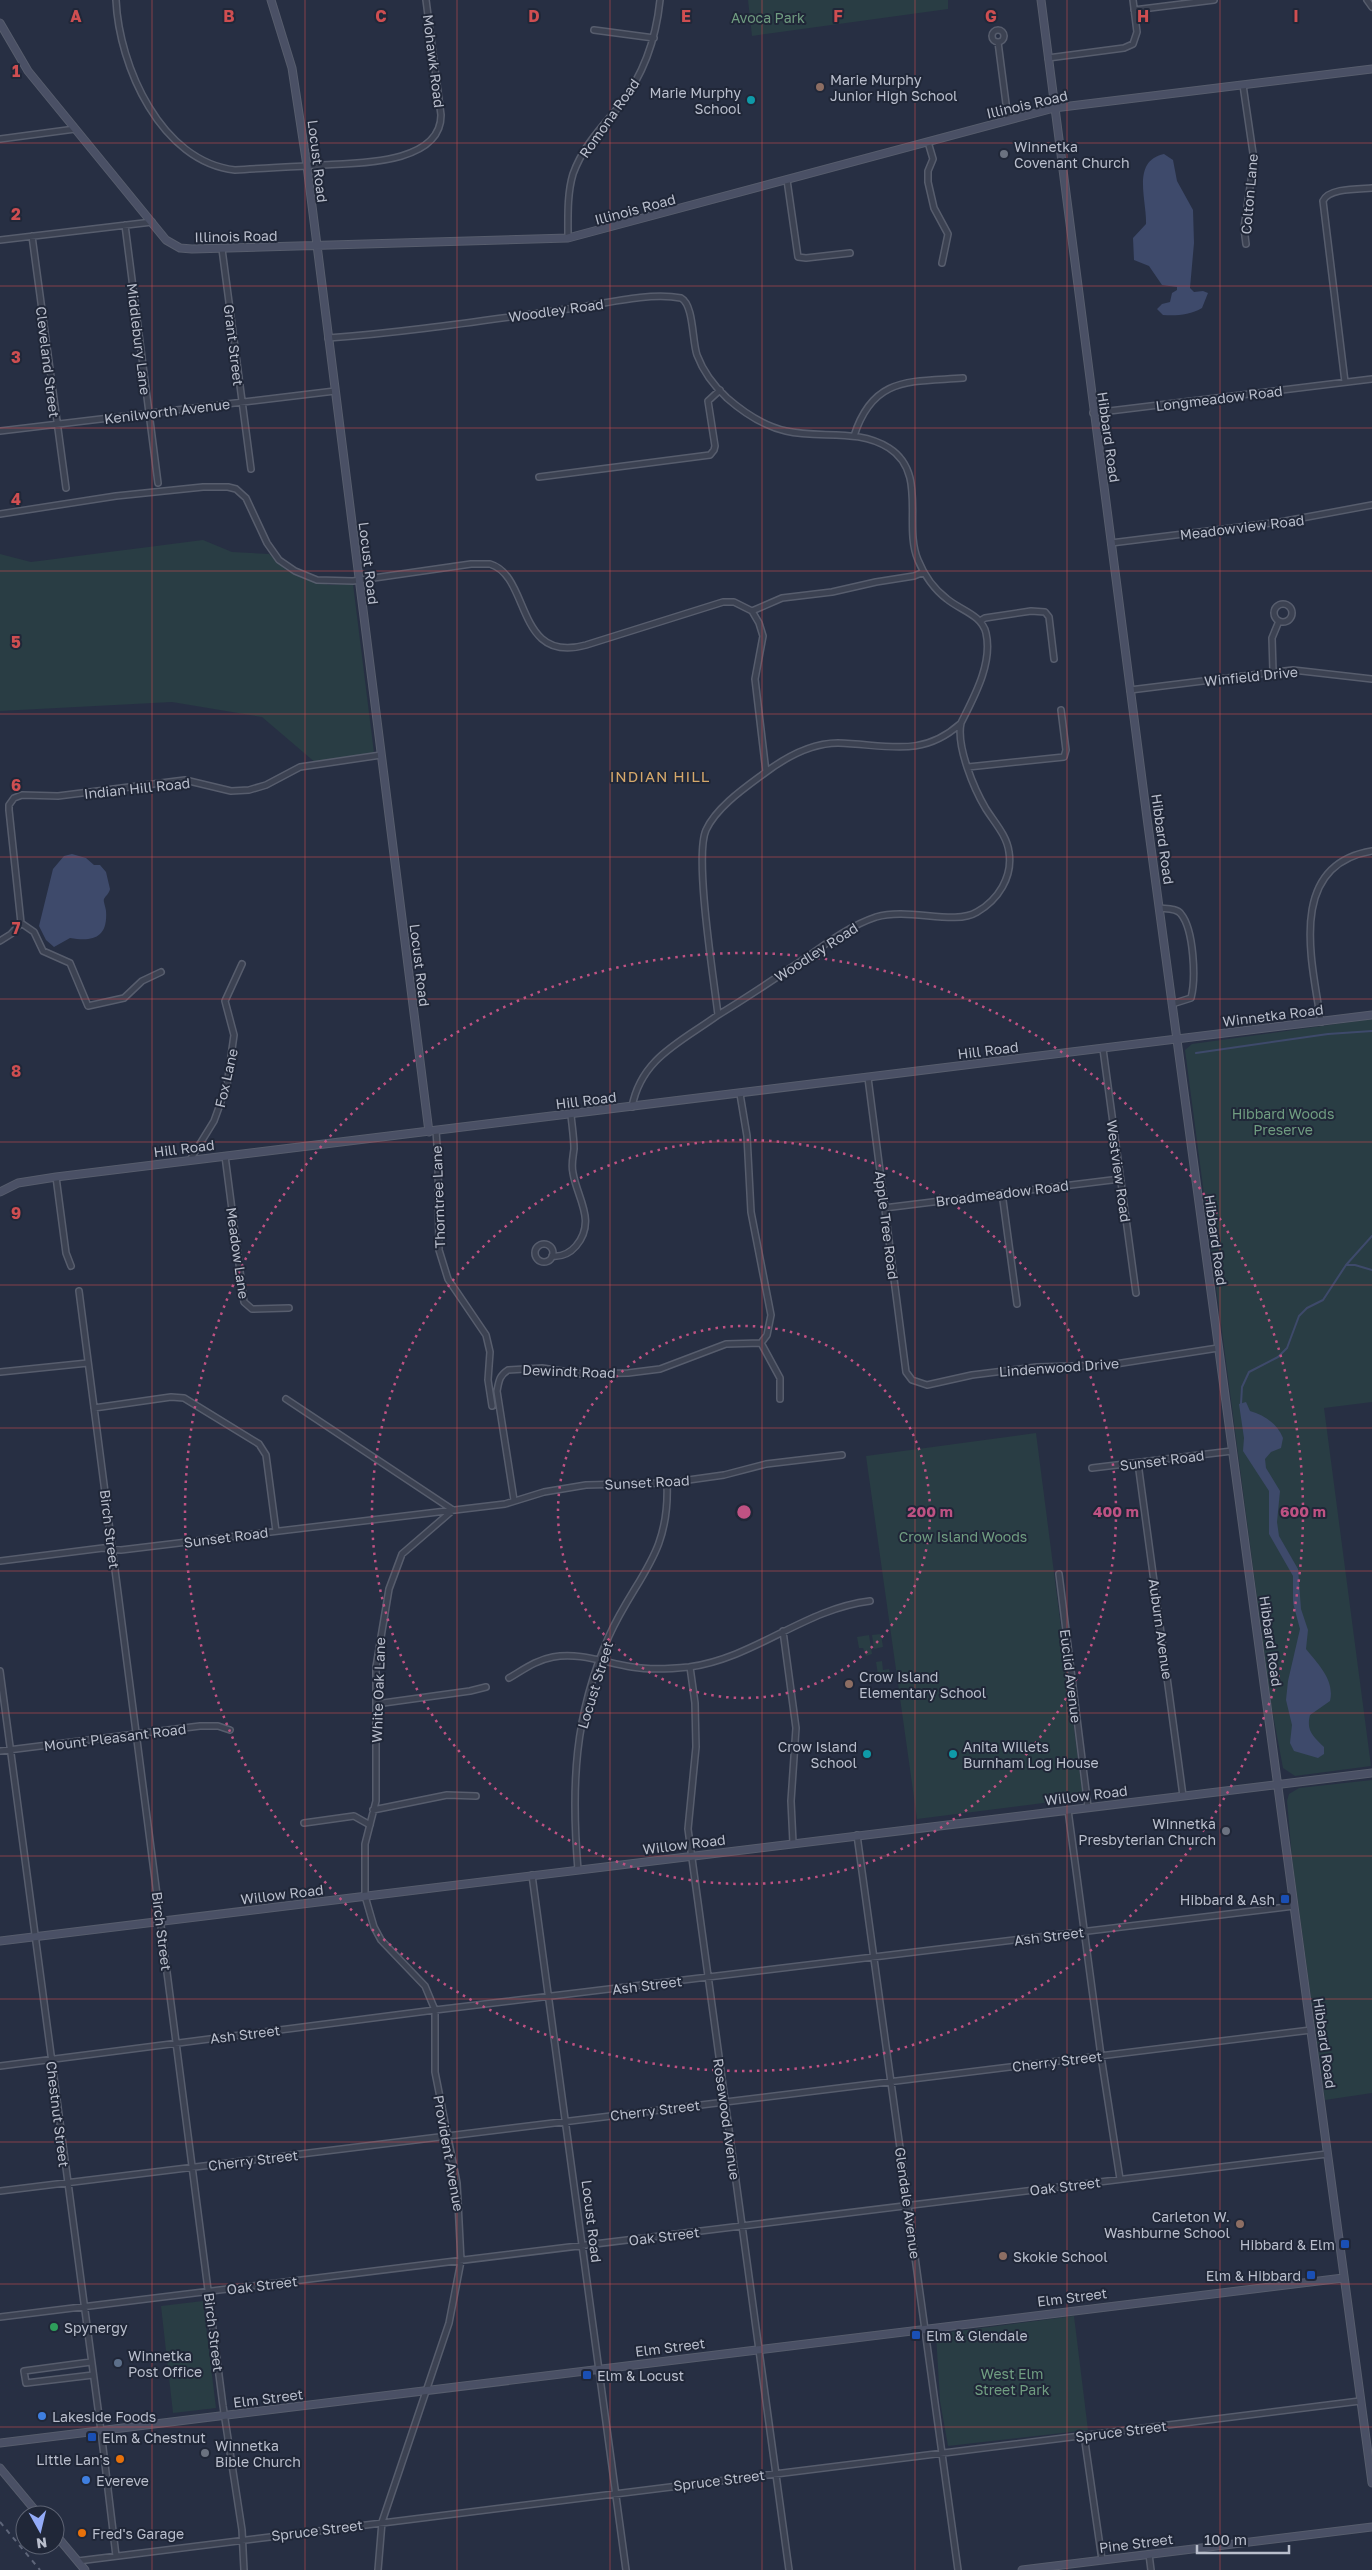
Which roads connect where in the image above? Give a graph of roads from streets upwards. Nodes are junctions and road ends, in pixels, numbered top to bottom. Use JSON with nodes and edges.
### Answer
{"nodes":[{"id":1,"x":116,"y":0,"type":"edge"},
{"id":2,"x":271,"y":0,"type":"edge"},
{"id":3,"x":426,"y":0,"type":"edge"},
{"id":4,"x":660,"y":0,"type":"edge"},
{"id":5,"x":1041,"y":0,"type":"edge"},
{"id":6,"x":1133,"y":0,"type":"edge"},
{"id":7,"x":1214,"y":0,"type":"edge"},
{"id":8,"x":1367,"y":0,"type":"edge"},
{"id":9,"x":1372,"y":7,"type":"edge"},
{"id":10,"x":1134,"y":10,"type":"junction"},
{"id":11,"x":0,"y":23,"type":"edge"},
{"id":12,"x":594,"y":30,"type":"dead end"},
{"id":13,"x":654,"y":38,"type":"junction"},
{"id":14,"x":998,"y":42,"type":"dead end"},
{"id":15,"x":1048,"y":58,"type":"junction"},
{"id":16,"x":1372,"y":69,"type":"edge"},
{"id":17,"x":1243,"y":85,"type":"junction"},
{"id":18,"x":1054,"y":108,"type":"junction"},
{"id":19,"x":1008,"y":119,"type":"junction"},
{"id":20,"x":75,"y":129,"type":"junction"},
{"id":21,"x":0,"y":139,"type":"edge"},
{"id":22,"x":928,"y":142,"type":"junction"},
{"id":23,"x":307,"y":166,"type":"junction"},
{"id":24,"x":787,"y":180,"type":"junction"},
{"id":25,"x":1372,"y":188,"type":"edge"},
{"id":26,"x":152,"y":222,"type":"junction"},
{"id":27,"x":125,"y":226,"type":"junction"},
{"id":28,"x":32,"y":236,"type":"junction"},
{"id":29,"x":568,"y":238,"type":"junction"},
{"id":30,"x":0,"y":240,"type":"edge"},
{"id":31,"x":1246,"y":244,"type":"dead end"},
{"id":32,"x":316,"y":247,"type":"junction"},
{"id":33,"x":222,"y":250,"type":"junction"},
{"id":34,"x":850,"y":252,"type":"dead end"},
{"id":35,"x":942,"y":263,"type":"dead end"},
{"id":36,"x":328,"y":338,"type":"junction"},
{"id":37,"x":963,"y":378,"type":"dead end"},
{"id":38,"x":1372,"y":379,"type":"edge"},
{"id":39,"x":1345,"y":382,"type":"junction"},
{"id":40,"x":720,"y":390,"type":"junction"},
{"id":41,"x":334,"y":391,"type":"junction"},
{"id":42,"x":241,"y":402,"type":"junction"},
{"id":43,"x":149,"y":413,"type":"junction"},
{"id":44,"x":1093,"y":413,"type":"junction"},
{"id":45,"x":56,"y":424,"type":"junction"},
{"id":46,"x":0,"y":431,"type":"edge"},
{"id":47,"x":854,"y":436,"type":"junction"},
{"id":48,"x":251,"y":470,"type":"dead end"},
{"id":49,"x":539,"y":477,"type":"dead end"},
{"id":50,"x":158,"y":483,"type":"dead end"},
{"id":51,"x":66,"y":488,"type":"dead end"},
{"id":52,"x":1372,"y":505,"type":"edge"},
{"id":53,"x":0,"y":514,"type":"edge"},
{"id":54,"x":1111,"y":543,"type":"junction"},
{"id":55,"x":924,"y":572,"type":"junction"},
{"id":56,"x":359,"y":580,"type":"junction"},
{"id":57,"x":752,"y":611,"type":"junction"},
{"id":58,"x":1280,"y":621,"type":"dead end"},
{"id":59,"x":980,"y":622,"type":"junction"},
{"id":60,"x":1054,"y":659,"type":"dead end"},
{"id":61,"x":1274,"y":671,"type":"junction"},
{"id":62,"x":1372,"y":679,"type":"edge"},
{"id":63,"x":1130,"y":690,"type":"junction"},
{"id":64,"x":1061,"y":710,"type":"dead end"},
{"id":65,"x":961,"y":723,"type":"junction"},
{"id":66,"x":381,"y":754,"type":"junction"},
{"id":67,"x":968,"y":767,"type":"junction"},
{"id":68,"x":766,"y":772,"type":"junction"},
{"id":69,"x":1372,"y":851,"type":"edge"},
{"id":70,"x":1159,"y":908,"type":"junction"},
{"id":71,"x":21,"y":923,"type":"junction"},
{"id":72,"x":0,"y":941,"type":"edge"},
{"id":73,"x":242,"y":964,"type":"dead end"},
{"id":74,"x":161,"y":972,"type":"dead end"},
{"id":75,"x":1172,"y":1004,"type":"junction"},
{"id":76,"x":718,"y":1015,"type":"junction"},
{"id":77,"x":1372,"y":1015,"type":"edge"},
{"id":78,"x":1321,"y":1022,"type":"junction"},
{"id":79,"x":1177,"y":1040,"type":"junction"},
{"id":80,"x":1103,"y":1049,"type":"junction"},
{"id":81,"x":868,"y":1078,"type":"junction"},
{"id":82,"x":740,"y":1094,"type":"junction"},
{"id":83,"x":632,"y":1107,"type":"junction"},
{"id":84,"x":570,"y":1115,"type":"junction"},
{"id":85,"x":432,"y":1131,"type":"junction"},
{"id":86,"x":225,"y":1156,"type":"junction"},
{"id":87,"x":190,"y":1160,"type":"junction"},
{"id":88,"x":56,"y":1177,"type":"junction"},
{"id":89,"x":1120,"y":1179,"type":"junction"},
{"id":90,"x":0,"y":1192,"type":"edge"},
{"id":91,"x":1002,"y":1194,"type":"junction"},
{"id":92,"x":884,"y":1208,"type":"junction"},
{"id":93,"x":552,"y":1256,"type":"dead end"},
{"id":94,"x":71,"y":1266,"type":"dead end"},
{"id":95,"x":79,"y":1291,"type":"dead end"},
{"id":96,"x":1136,"y":1293,"type":"dead end"},
{"id":97,"x":1018,"y":1304,"type":"dead end"},
{"id":98,"x":289,"y":1308,"type":"dead end"},
{"id":99,"x":761,"y":1343,"type":"junction"},
{"id":100,"x":1218,"y":1348,"type":"junction"},
{"id":101,"x":88,"y":1363,"type":"junction"},
{"id":102,"x":0,"y":1372,"type":"edge"},
{"id":103,"x":906,"y":1372,"type":"joint"},
{"id":104,"x":286,"y":1399,"type":"dead end"},
{"id":105,"x":780,"y":1400,"type":"dead end"},
{"id":106,"x":492,"y":1406,"type":"dead end"},
{"id":107,"x":94,"y":1408,"type":"junction"},
{"id":108,"x":1232,"y":1451,"type":"junction"},
{"id":109,"x":842,"y":1455,"type":"dead end"},
{"id":110,"x":1138,"y":1463,"type":"junction"},
{"id":111,"x":1092,"y":1468,"type":"dead end"},
{"id":112,"x":667,"y":1483,"type":"junction"},
{"id":113,"x":514,"y":1500,"type":"junction"},
{"id":114,"x":453,"y":1510,"type":"junction"},
{"id":115,"x":276,"y":1531,"type":"junction"},
{"id":116,"x":112,"y":1549,"type":"junction"},
{"id":117,"x":0,"y":1561,"type":"edge"},
{"id":118,"x":1059,"y":1574,"type":"dead end"},
{"id":119,"x":870,"y":1601,"type":"dead end"},
{"id":120,"x":783,"y":1631,"type":"junction"},
{"id":121,"x":600,"y":1661,"type":"junction"},
{"id":122,"x":690,"y":1666,"type":"junction"},
{"id":123,"x":0,"y":1672,"type":"edge"},
{"id":124,"x":509,"y":1678,"type":"dead end"},
{"id":125,"x":486,"y":1687,"type":"dead end"},
{"id":126,"x":376,"y":1704,"type":"junction"},
{"id":127,"x":230,"y":1730,"type":"dead end"},
{"id":128,"x":136,"y":1734,"type":"junction"},
{"id":129,"x":10,"y":1750,"type":"junction"},
{"id":130,"x":0,"y":1751,"type":"edge"},
{"id":131,"x":1372,"y":1772,"type":"edge"},
{"id":132,"x":1277,"y":1784,"type":"junction"},
{"id":133,"x":476,"y":1796,"type":"dead end"},
{"id":134,"x":1183,"y":1796,"type":"junction"},
{"id":135,"x":1088,"y":1807,"type":"junction"},
{"id":136,"x":374,"y":1810,"type":"junction"},
{"id":137,"x":1068,"y":1810,"type":"junction"},
{"id":138,"x":304,"y":1823,"type":"dead end"},
{"id":139,"x":370,"y":1825,"type":"junction"},
{"id":140,"x":857,"y":1836,"type":"junction"},
{"id":141,"x":794,"y":1843,"type":"junction"},
{"id":142,"x":691,"y":1856,"type":"junction"},
{"id":143,"x":578,"y":1870,"type":"junction"},
{"id":144,"x":532,"y":1876,"type":"junction"},
{"id":145,"x":365,"y":1896,"type":"junction"},
{"id":146,"x":1294,"y":1906,"type":"junction"},
{"id":147,"x":161,"y":1921,"type":"junction"},
{"id":148,"x":1083,"y":1931,"type":"junction"},
{"id":149,"x":35,"y":1936,"type":"junction"},
{"id":150,"x":0,"y":1941,"type":"edge"},
{"id":151,"x":874,"y":1957,"type":"junction"},
{"id":152,"x":708,"y":1978,"type":"junction"},
{"id":153,"x":549,"y":1996,"type":"junction"},
{"id":154,"x":435,"y":2010,"type":"junction"},
{"id":155,"x":1311,"y":2030,"type":"junction"},
{"id":156,"x":176,"y":2043,"type":"junction"},
{"id":157,"x":1101,"y":2056,"type":"junction"},
{"id":158,"x":51,"y":2060,"type":"junction"},
{"id":159,"x":0,"y":2066,"type":"edge"},
{"id":160,"x":891,"y":2082,"type":"junction"},
{"id":161,"x":725,"y":2102,"type":"junction"},
{"id":162,"x":566,"y":2121,"type":"junction"},
{"id":163,"x":447,"y":2136,"type":"junction"},
{"id":164,"x":1327,"y":2154,"type":"junction"},
{"id":165,"x":193,"y":2167,"type":"junction"},
{"id":166,"x":1120,"y":2179,"type":"junction"},
{"id":167,"x":67,"y":2183,"type":"junction"},
{"id":168,"x":0,"y":2191,"type":"edge"},
{"id":169,"x":908,"y":2206,"type":"junction"},
{"id":170,"x":742,"y":2226,"type":"junction"},
{"id":171,"x":583,"y":2246,"type":"junction"},
{"id":172,"x":461,"y":2260,"type":"junction"},
{"id":173,"x":1344,"y":2278,"type":"junction"},
{"id":174,"x":209,"y":2292,"type":"junction"},
{"id":175,"x":84,"y":2307,"type":"junction"},
{"id":176,"x":0,"y":2317,"type":"edge"},
{"id":177,"x":925,"y":2328,"type":"junction"},
{"id":178,"x":759,"y":2349,"type":"junction"},
{"id":179,"x":91,"y":2362,"type":"junction"},
{"id":180,"x":598,"y":2368,"type":"junction"},
{"id":181,"x":93,"y":2375,"type":"junction"},
{"id":182,"x":426,"y":2391,"type":"junction"},
{"id":183,"x":1360,"y":2401,"type":"junction"},
{"id":184,"x":226,"y":2416,"type":"junction"},
{"id":185,"x":102,"y":2431,"type":"junction"},
{"id":186,"x":1084,"y":2435,"type":"junction"},
{"id":187,"x":0,"y":2443,"type":"edge"},
{"id":188,"x":942,"y":2453,"type":"junction"},
{"id":189,"x":0,"y":2468,"type":"edge"},
{"id":190,"x":776,"y":2473,"type":"junction"},
{"id":191,"x":1372,"y":2483,"type":"edge"},
{"id":192,"x":616,"y":2493,"type":"junction"},
{"id":193,"x":31,"y":2505,"type":"edge"},
{"id":194,"x":382,"y":2522,"type":"junction"},
{"id":195,"x":1372,"y":2527,"type":"edge"},
{"id":196,"x":242,"y":2540,"type":"junction"},
{"id":197,"x":65,"y":2546,"type":"edge"},
{"id":198,"x":1149,"y":2554,"type":"junction"},
{"id":199,"x":116,"y":2556,"type":"junction"},
{"id":200,"x":1102,"y":2560,"type":"junction"},
{"id":201,"x":78,"y":2561,"type":"junction"},
{"id":202,"x":85,"y":2570,"type":"edge"},
{"id":203,"x":244,"y":2570,"type":"edge"},
{"id":204,"x":378,"y":2570,"type":"edge"},
{"id":205,"x":626,"y":2570,"type":"edge"},
{"id":206,"x":789,"y":2570,"type":"edge"},
{"id":207,"x":958,"y":2570,"type":"edge"},
{"id":208,"x":1022,"y":2570,"type":"edge"},
{"id":209,"x":1151,"y":2570,"type":"edge"}],
"edges":[{"from":1,"to":23,"type":"street","name":"Mohawk Road"},
{"from":2,"to":23,"type":"street","name":"Locust Road"},
{"from":3,"to":23,"type":"street","name":"Mohawk Road"},
{"from":4,"to":13,"type":"street","name":"Romona Road"},
{"from":5,"to":15,"type":"street","name":"Hibbard Road"},
{"from":6,"to":10,"type":"street"},
{"from":7,"to":10,"type":"street"},
{"from":8,"to":9,"type":"street"},
{"from":10,"to":15,"type":"street"},
{"from":11,"to":20,"type":"street","name":"Illinois Road"},
{"from":12,"to":13,"type":"street"},
{"from":13,"to":29,"type":"street","name":"Romona Road"},
{"from":14,"to":19,"type":"street"},
{"from":15,"to":18,"type":"street","name":"Hibbard Road"},
{"from":16,"to":17,"type":"street","name":"Illinois Road"},
{"from":17,"to":18,"type":"street","name":"Illinois Road"},
{"from":17,"to":31,"type":"street","name":"Colton Lane"},
{"from":18,"to":19,"type":"street","name":"Illinois Road"},
{"from":18,"to":44,"type":"street","name":"Hibbard Road"},
{"from":19,"to":22,"type":"street","name":"Illinois Road"},
{"from":20,"to":21,"type":"street"},
{"from":20,"to":26,"type":"street","name":"Illinois Road"},
{"from":22,"to":24,"type":"street","name":"Illinois Road"},
{"from":22,"to":35,"type":"street"},
{"from":23,"to":32,"type":"street","name":"Locust Road"},
{"from":24,"to":29,"type":"street","name":"Illinois Road"},
{"from":24,"to":34,"type":"street"},
{"from":25,"to":39,"type":"street"},
{"from":26,"to":27,"type":"street"},
{"from":26,"to":33,"type":"street","name":"Illinois Road"},
{"from":27,"to":28,"type":"street"},
{"from":27,"to":43,"type":"street","name":"Middlebury Lane"},
{"from":28,"to":30,"type":"street"},
{"from":28,"to":45,"type":"street","name":"Cleveland Street"},
{"from":29,"to":32,"type":"street","name":"Illinois Road"},
{"from":32,"to":33,"type":"street","name":"Illinois Road"},
{"from":32,"to":36,"type":"street","name":"Locust Road"},
{"from":33,"to":42,"type":"street","name":"Grant Street"},
{"from":36,"to":40,"type":"street","name":"Woodley Road"},
{"from":36,"to":41,"type":"street","name":"Locust Road"},
{"from":37,"to":47,"type":"street"},
{"from":38,"to":39,"type":"street","name":"Longmeadow Road"},
{"from":39,"to":44,"type":"street","name":"Longmeadow Road"},
{"from":40,"to":47,"type":"street","name":"Woodley Road"},
{"from":40,"to":49,"type":"street"},
{"from":41,"to":42,"type":"street","name":"Kenilworth Avenue"},
{"from":41,"to":56,"type":"street","name":"Locust Road"},
{"from":42,"to":43,"type":"street","name":"Kenilworth Avenue"},
{"from":42,"to":48,"type":"street","name":"Grant Street"},
{"from":43,"to":45,"type":"street","name":"Kenilworth Avenue"},
{"from":43,"to":50,"type":"street","name":"Middlebury Lane"},
{"from":44,"to":54,"type":"street","name":"Hibbard Road"},
{"from":45,"to":46,"type":"street","name":"Kenilworth Avenue"},
{"from":45,"to":51,"type":"street","name":"Cleveland Street"},
{"from":47,"to":55,"type":"street","name":"Woodley Road"},
{"from":52,"to":54,"type":"street","name":"Meadowview Road"},
{"from":53,"to":56,"type":"street"},
{"from":54,"to":63,"type":"street","name":"Hibbard Road"},
{"from":55,"to":57,"type":"street"},
{"from":55,"to":59,"type":"street","name":"Woodley Road"},
{"from":56,"to":57,"type":"street"},
{"from":56,"to":66,"type":"street","name":"Locust Road"},
{"from":57,"to":68,"type":"street"},
{"from":58,"to":61,"type":"street"},
{"from":59,"to":60,"type":"street"},
{"from":59,"to":65,"type":"street","name":"Woodley Road"},
{"from":61,"to":62,"type":"street","name":"Winfield Drive"},
{"from":61,"to":63,"type":"street","name":"Winfield Drive"},
{"from":63,"to":70,"type":"street","name":"Hibbard Road"},
{"from":64,"to":67,"type":"street"},
{"from":65,"to":67,"type":"street","name":"Woodley Road"},
{"from":65,"to":68,"type":"street"},
{"from":66,"to":71,"type":"street","name":"Indian Hill Road"},
{"from":66,"to":85,"type":"street","name":"Locust Road"},
{"from":67,"to":76,"type":"street","name":"Woodley Road"},
{"from":68,"to":76,"type":"street"},
{"from":69,"to":78,"type":"street"},
{"from":70,"to":75,"type":"street","name":"Hibbard Road"},
{"from":70,"to":75,"type":"street"},
{"from":71,"to":72,"type":"street"},
{"from":71,"to":74,"type":"street"},
{"from":73,"to":87,"type":"street","name":"Fox Lane"},
{"from":75,"to":79,"type":"street","name":"Hibbard Road"},
{"from":76,"to":83,"type":"street","name":"Woodley Road"},
{"from":77,"to":78,"type":"street","name":"Winnetka Road"},
{"from":78,"to":79,"type":"street","name":"Winnetka Road"},
{"from":79,"to":80,"type":"street","name":"Hill Road"},
{"from":79,"to":100,"type":"street","name":"Hibbard Road"},
{"from":80,"to":81,"type":"street","name":"Hill Road"},
{"from":80,"to":89,"type":"street","name":"Westview Road"},
{"from":81,"to":82,"type":"street","name":"Hill Road"},
{"from":81,"to":92,"type":"street","name":"Apple Tree Road"},
{"from":82,"to":83,"type":"street","name":"Hill Road"},
{"from":82,"to":99,"type":"street"},
{"from":83,"to":84,"type":"street","name":"Hill Road"},
{"from":84,"to":85,"type":"street","name":"Hill Road"},
{"from":84,"to":93,"type":"street"},
{"from":85,"to":86,"type":"street","name":"Hill Road"},
{"from":85,"to":106,"type":"street","name":"Thorntree Lane"},
{"from":86,"to":87,"type":"street","name":"Hill Road"},
{"from":86,"to":98,"type":"street","name":"Meadow Lane"},
{"from":87,"to":88,"type":"street","name":"Hill Road"},
{"from":88,"to":90,"type":"street","name":"Hill Road"},
{"from":88,"to":94,"type":"street"},
{"from":89,"to":91,"type":"street","name":"Broadmeadow Road"},
{"from":89,"to":96,"type":"street","name":"Westview Road"},
{"from":91,"to":92,"type":"street","name":"Broadmeadow Road"},
{"from":91,"to":97,"type":"street"},
{"from":92,"to":103,"type":"street","name":"Apple Tree Road"},
{"from":95,"to":101,"type":"street","name":"Birch Street"},
{"from":99,"to":105,"type":"street"},
{"from":99,"to":113,"type":"street","name":"Dewindt Road"},
{"from":100,"to":103,"type":"street","name":"Lindenwood Drive"},
{"from":100,"to":108,"type":"street","name":"Hibbard Road"},
{"from":101,"to":102,"type":"street"},
{"from":101,"to":107,"type":"street","name":"Birch Street"},
{"from":104,"to":114,"type":"street"},
{"from":107,"to":115,"type":"street"},
{"from":107,"to":116,"type":"street","name":"Birch Street"},
{"from":108,"to":110,"type":"street","name":"Sunset Road"},
{"from":108,"to":132,"type":"street","name":"Hibbard Road"},
{"from":109,"to":112,"type":"street","name":"Sunset Road"},
{"from":110,"to":111,"type":"street","name":"Sunset Road"},
{"from":110,"to":134,"type":"street","name":"Auburn Avenue"},
{"from":112,"to":113,"type":"street","name":"Sunset Road"},
{"from":112,"to":121,"type":"street","name":"Locust Street"},
{"from":113,"to":114,"type":"street","name":"Sunset Road"},
{"from":114,"to":115,"type":"street","name":"Sunset Road"},
{"from":114,"to":126,"type":"street","name":"White Oak Lane"},
{"from":115,"to":116,"type":"street","name":"Sunset Road"},
{"from":116,"to":117,"type":"street","name":"Sunset Road"},
{"from":116,"to":128,"type":"street","name":"Birch Street"},
{"from":118,"to":135,"type":"street","name":"Euclid Avenue"},
{"from":119,"to":120,"type":"street"},
{"from":120,"to":122,"type":"street"},
{"from":120,"to":141,"type":"street"},
{"from":121,"to":122,"type":"street"},
{"from":121,"to":124,"type":"street"},
{"from":121,"to":143,"type":"street","name":"Locust Street"},
{"from":122,"to":142,"type":"street","name":"Rosewood Avenue"},
{"from":123,"to":129,"type":"street","name":"Chestnut Street"},
{"from":125,"to":126,"type":"street"},
{"from":126,"to":136,"type":"street","name":"White Oak Lane"},
{"from":127,"to":128,"type":"street","name":"Mount Pleasant Road"},
{"from":128,"to":129,"type":"street","name":"Mount Pleasant Road"},
{"from":128,"to":147,"type":"street","name":"Birch Street"},
{"from":129,"to":130,"type":"street","name":"Mount Pleasant Road"},
{"from":129,"to":149,"type":"street","name":"Chestnut Street"},
{"from":131,"to":132,"type":"street","name":"Willow Road"},
{"from":132,"to":134,"type":"street","name":"Willow Road"},
{"from":132,"to":146,"type":"street","name":"Hibbard Road"},
{"from":133,"to":136,"type":"street"},
{"from":134,"to":135,"type":"street","name":"Willow Road"},
{"from":135,"to":137,"type":"street","name":"Willow Road"},
{"from":136,"to":139,"type":"street","name":"White Oak Lane"},
{"from":137,"to":140,"type":"street","name":"Willow Road"},
{"from":137,"to":148,"type":"street"},
{"from":138,"to":139,"type":"street"},
{"from":139,"to":145,"type":"street","name":"White Oak Lane"},
{"from":140,"to":141,"type":"street","name":"Willow Road"},
{"from":140,"to":151,"type":"street","name":"Glendale Avenue"},
{"from":141,"to":142,"type":"street","name":"Willow Road"},
{"from":142,"to":143,"type":"street","name":"Willow Road"},
{"from":142,"to":152,"type":"street","name":"Rosewood Avenue"},
{"from":143,"to":144,"type":"street","name":"Willow Road"},
{"from":144,"to":145,"type":"street","name":"Willow Road"},
{"from":144,"to":153,"type":"street","name":"Locust Road"},
{"from":145,"to":147,"type":"street","name":"Willow Road"},
{"from":145,"to":154,"type":"street","name":"Provident Avenue"},
{"from":146,"to":148,"type":"street","name":"Ash Street"},
{"from":146,"to":155,"type":"street","name":"Hibbard Road"},
{"from":147,"to":149,"type":"street","name":"Willow Road"},
{"from":147,"to":156,"type":"street","name":"Birch Street"},
{"from":148,"to":151,"type":"street","name":"Ash Street"},
{"from":148,"to":157,"type":"street"},
{"from":149,"to":150,"type":"street","name":"Willow Road"},
{"from":149,"to":158,"type":"street","name":"Chestnut Street"},
{"from":151,"to":152,"type":"street","name":"Ash Street"},
{"from":151,"to":160,"type":"street","name":"Glendale Avenue"},
{"from":152,"to":153,"type":"street","name":"Ash Street"},
{"from":152,"to":161,"type":"street","name":"Rosewood Avenue"},
{"from":153,"to":154,"type":"street","name":"Ash Street"},
{"from":153,"to":162,"type":"street","name":"Locust Road"},
{"from":154,"to":156,"type":"street","name":"Ash Street"},
{"from":154,"to":163,"type":"street","name":"Provident Avenue"},
{"from":155,"to":157,"type":"street","name":"Cherry Street"},
{"from":155,"to":164,"type":"street","name":"Hibbard Road"},
{"from":156,"to":158,"type":"street","name":"Ash Street"},
{"from":156,"to":165,"type":"street","name":"Birch Street"},
{"from":157,"to":160,"type":"street","name":"Cherry Street"},
{"from":157,"to":166,"type":"street"},
{"from":158,"to":159,"type":"street","name":"Ash Street"},
{"from":158,"to":167,"type":"street","name":"Chestnut Street"},
{"from":160,"to":161,"type":"street","name":"Cherry Street"},
{"from":160,"to":169,"type":"street","name":"Glendale Avenue"},
{"from":161,"to":162,"type":"street","name":"Cherry Street"},
{"from":161,"to":170,"type":"street","name":"Rosewood Avenue"},
{"from":162,"to":163,"type":"street","name":"Cherry Street"},
{"from":162,"to":171,"type":"street","name":"Locust Road"},
{"from":163,"to":165,"type":"street","name":"Cherry Street"},
{"from":163,"to":172,"type":"street","name":"Provident Avenue"},
{"from":164,"to":166,"type":"street","name":"Oak Street"},
{"from":164,"to":173,"type":"street","name":"Hibbard Road"},
{"from":165,"to":167,"type":"street","name":"Cherry Street"},
{"from":165,"to":174,"type":"street","name":"Birch Street"},
{"from":166,"to":169,"type":"street","name":"Oak Street"},
{"from":167,"to":168,"type":"street","name":"Cherry Street"},
{"from":167,"to":175,"type":"street","name":"Chestnut Street"},
{"from":169,"to":170,"type":"street","name":"Oak Street"},
{"from":169,"to":177,"type":"street","name":"Glendale Avenue"},
{"from":170,"to":171,"type":"street","name":"Oak Street"},
{"from":170,"to":178,"type":"street","name":"Rosewood Avenue"},
{"from":171,"to":172,"type":"street","name":"Oak Street"},
{"from":171,"to":180,"type":"street","name":"Locust Road"},
{"from":172,"to":174,"type":"street","name":"Oak Street"},
{"from":172,"to":182,"type":"street","name":"Provident Avenue"},
{"from":173,"to":177,"type":"street","name":"Elm Street"},
{"from":173,"to":183,"type":"street","name":"Hibbard Road"},
{"from":174,"to":175,"type":"street","name":"Oak Street"},
{"from":174,"to":184,"type":"street","name":"Birch Street"},
{"from":175,"to":176,"type":"street","name":"Oak Street"},
{"from":175,"to":179,"type":"street","name":"Chestnut Street"},
{"from":177,"to":178,"type":"street","name":"Elm Street"},
{"from":177,"to":188,"type":"street","name":"Glendale Avenue"},
{"from":178,"to":180,"type":"street","name":"Elm Street"},
{"from":178,"to":190,"type":"street","name":"Rosewood Avenue"},
{"from":179,"to":181,"type":"street","name":"Chestnut Street"},
{"from":179,"to":181,"type":"street"},
{"from":180,"to":182,"type":"street","name":"Elm Street"},
{"from":180,"to":192,"type":"street","name":"Locust Road"},
{"from":181,"to":185,"type":"street","name":"Chestnut Street"},
{"from":182,"to":184,"type":"street","name":"Elm Street"},
{"from":182,"to":194,"type":"street","name":"Provident Avenue"},
{"from":183,"to":186,"type":"street","name":"Spruce Street"},
{"from":183,"to":191,"type":"street","name":"Hibbard Road"},
{"from":184,"to":185,"type":"street","name":"Elm Street"},
{"from":184,"to":196,"type":"street","name":"Birch Street"},
{"from":185,"to":187,"type":"street","name":"Elm Street"},
{"from":185,"to":199,"type":"street","name":"Chestnut Street"},
{"from":186,"to":188,"type":"street","name":"Spruce Street"},
{"from":186,"to":200,"type":"street"},
{"from":188,"to":190,"type":"street","name":"Spruce Street"},
{"from":188,"to":207,"type":"street","name":"Glendale Avenue"},
{"from":189,"to":193,"type":"street"},
{"from":190,"to":192,"type":"street","name":"Spruce Street"},
{"from":190,"to":206,"type":"street","name":"Rosewood Avenue"},
{"from":192,"to":194,"type":"street","name":"Spruce Street"},
{"from":192,"to":205,"type":"street","name":"Locust Road"},
{"from":194,"to":196,"type":"street","name":"Spruce Street"},
{"from":194,"to":204,"type":"street","name":"Provident Avenue"},
{"from":195,"to":198,"type":"street","name":"Pine Street"},
{"from":196,"to":199,"type":"street","name":"Spruce Street"},
{"from":196,"to":203,"type":"street","name":"Birch Street"},
{"from":197,"to":201,"type":"street"},
{"from":198,"to":200,"type":"street","name":"Pine Street"},
{"from":198,"to":209,"type":"street"},
{"from":199,"to":201,"type":"street","name":"Spruce Street"},
{"from":200,"to":208,"type":"street","name":"Pine Street"},
{"from":201,"to":202,"type":"street"}]}
